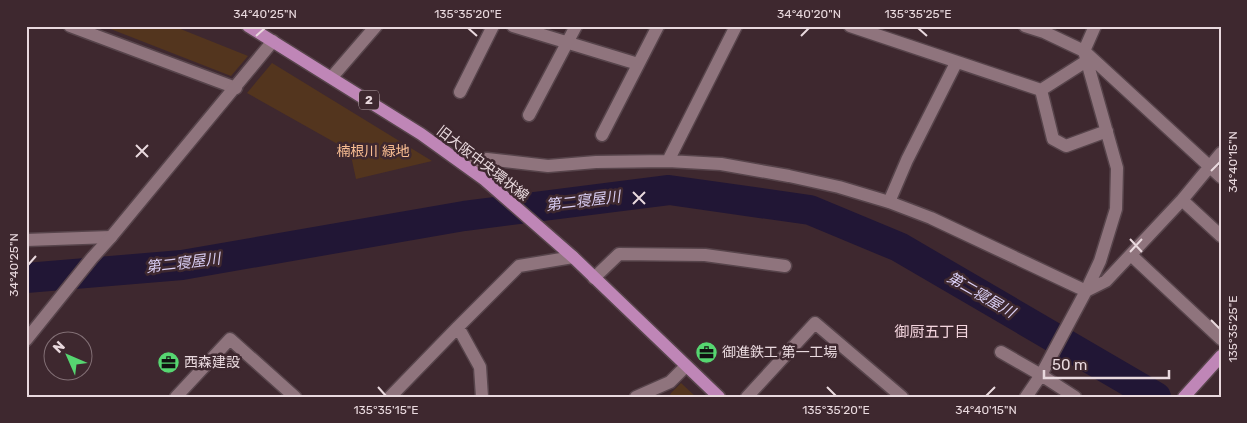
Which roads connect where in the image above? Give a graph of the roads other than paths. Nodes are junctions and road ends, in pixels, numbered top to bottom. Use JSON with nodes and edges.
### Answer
{"nodes":[{"id":1,"x":70,"y":26,"type":"edge"},
{"id":2,"x":248,"y":26,"type":"edge"},
{"id":3,"x":376,"y":26,"type":"edge"},
{"id":4,"x":493,"y":26,"type":"edge"},
{"id":5,"x":513,"y":26,"type":"edge"},
{"id":6,"x":576,"y":26,"type":"edge"},
{"id":7,"x":658,"y":26,"type":"edge"},
{"id":8,"x":736,"y":26,"type":"edge"},
{"id":9,"x":850,"y":26,"type":"edge"},
{"id":10,"x":1024,"y":26,"type":"edge"},
{"id":11,"x":1095,"y":26,"type":"edge"},
{"id":12,"x":273,"y":41,"type":"junction"},
{"id":13,"x":568,"y":43,"type":"junction"},
{"id":14,"x":1086,"y":55,"type":"junction"},
{"id":15,"x":956,"y":62,"type":"junction"},
{"id":16,"x":638,"y":64,"type":"junction"},
{"id":17,"x":332,"y":77,"type":"junction"},
{"id":18,"x":236,"y":88,"type":"junction"},
{"id":19,"x":1041,"y":90,"type":"junction"},
{"id":20,"x":460,"y":92,"type":"dead end"},
{"id":21,"x":529,"y":115,"type":"dead end"},
{"id":22,"x":1108,"y":131,"type":"junction"},
{"id":23,"x":602,"y":135,"type":"dead end"},
{"id":24,"x":1221,"y":153,"type":"edge"},
{"id":25,"x":668,"y":161,"type":"junction"},
{"id":26,"x":462,"y":163,"type":"junction"},
{"id":27,"x":1209,"y":166,"type":"junction"},
{"id":28,"x":1221,"y":177,"type":"edge"},
{"id":29,"x":1182,"y":200,"type":"junction"},
{"id":30,"x":889,"y":202,"type":"junction"},
{"id":31,"x":1221,"y":236,"type":"edge"},
{"id":32,"x":111,"y":237,"type":"junction"},
{"id":33,"x":26,"y":240,"type":"edge"},
{"id":34,"x":569,"y":254,"type":"junction"},
{"id":35,"x":1131,"y":255,"type":"junction"},
{"id":36,"x":785,"y":266,"type":"dead end"},
{"id":37,"x":594,"y":278,"type":"junction"},
{"id":38,"x":1086,"y":290,"type":"junction"},
{"id":39,"x":458,"y":327,"type":"junction"},
{"id":40,"x":27,"y":339,"type":"edge"},
{"id":41,"x":1221,"y":339,"type":"edge"},
{"id":42,"x":1001,"y":352,"type":"dead end"},
{"id":43,"x":1221,"y":356,"type":"edge"},
{"id":44,"x":686,"y":366,"type":"junction"},
{"id":45,"x":1041,"y":375,"type":"junction"},
{"id":46,"x":670,"y":382,"type":"junction"},
{"id":47,"x":176,"y":397,"type":"edge"},
{"id":48,"x":295,"y":397,"type":"edge"},
{"id":49,"x":390,"y":397,"type":"edge"},
{"id":50,"x":482,"y":397,"type":"edge"},
{"id":51,"x":636,"y":397,"type":"edge"},
{"id":52,"x":665,"y":397,"type":"edge"},
{"id":53,"x":719,"y":397,"type":"edge"},
{"id":54,"x":747,"y":397,"type":"edge"},
{"id":55,"x":902,"y":397,"type":"edge"},
{"id":56,"x":1026,"y":397,"type":"edge"},
{"id":57,"x":1075,"y":397,"type":"edge"},
{"id":58,"x":1184,"y":397,"type":"edge"}],
"edges":[{"from":1,"to":18,"type":"street"},
{"from":2,"to":12,"type":"main road","name":"旧大阪中央環状線","number":"2"},
{"from":3,"to":17,"type":"street"},
{"from":4,"to":20,"type":"street"},
{"from":5,"to":13,"type":"street"},
{"from":6,"to":13,"type":"street"},
{"from":7,"to":16,"type":"street"},
{"from":8,"to":25,"type":"street"},
{"from":9,"to":15,"type":"street"},
{"from":10,"to":14,"type":"street"},
{"from":11,"to":14,"type":"street"},
{"from":12,"to":17,"type":"main road","name":"旧大阪中央環状線","number":"2"},
{"from":12,"to":18,"type":"street"},
{"from":13,"to":16,"type":"street"},
{"from":13,"to":21,"type":"street"},
{"from":14,"to":19,"type":"street"},
{"from":14,"to":22,"type":"street"},
{"from":14,"to":27,"type":"street"},
{"from":15,"to":19,"type":"street"},
{"from":15,"to":30,"type":"street"},
{"from":16,"to":23,"type":"street"},
{"from":17,"to":26,"type":"main road","name":"旧大阪中央環状線","number":"2"},
{"from":18,"to":32,"type":"street"},
{"from":19,"to":22,"type":"street"},
{"from":22,"to":38,"type":"street"},
{"from":24,"to":27,"type":"street"},
{"from":25,"to":26,"type":"street"},
{"from":25,"to":30,"type":"street"},
{"from":26,"to":34,"type":"main road","name":"旧大阪中央環状線","number":"2"},
{"from":27,"to":28,"type":"street"},
{"from":27,"to":29,"type":"street"},
{"from":29,"to":31,"type":"street"},
{"from":29,"to":35,"type":"street"},
{"from":30,"to":38,"type":"street"},
{"from":32,"to":33,"type":"street"},
{"from":32,"to":40,"type":"street"},
{"from":34,"to":37,"type":"main road","name":"旧大阪中央環状線","number":"2"},
{"from":34,"to":39,"type":"street"},
{"from":35,"to":38,"type":"street"},
{"from":35,"to":41,"type":"street"},
{"from":36,"to":37,"type":"street"},
{"from":37,"to":44,"type":"main road","name":"旧大阪中央環状線","number":"2"},
{"from":38,"to":45,"type":"street"},
{"from":39,"to":49,"type":"street"},
{"from":39,"to":50,"type":"street"},
{"from":42,"to":45,"type":"street"},
{"from":43,"to":58,"type":"main road"},
{"from":44,"to":46,"type":"street"},
{"from":44,"to":53,"type":"main road","name":"旧大阪中央環状線","number":"2"},
{"from":45,"to":56,"type":"street"},
{"from":45,"to":57,"type":"street"},
{"from":46,"to":51,"type":"street"},
{"from":46,"to":52,"type":"street"},
{"from":47,"to":48,"type":"street"},
{"from":54,"to":55,"type":"street"}]}
